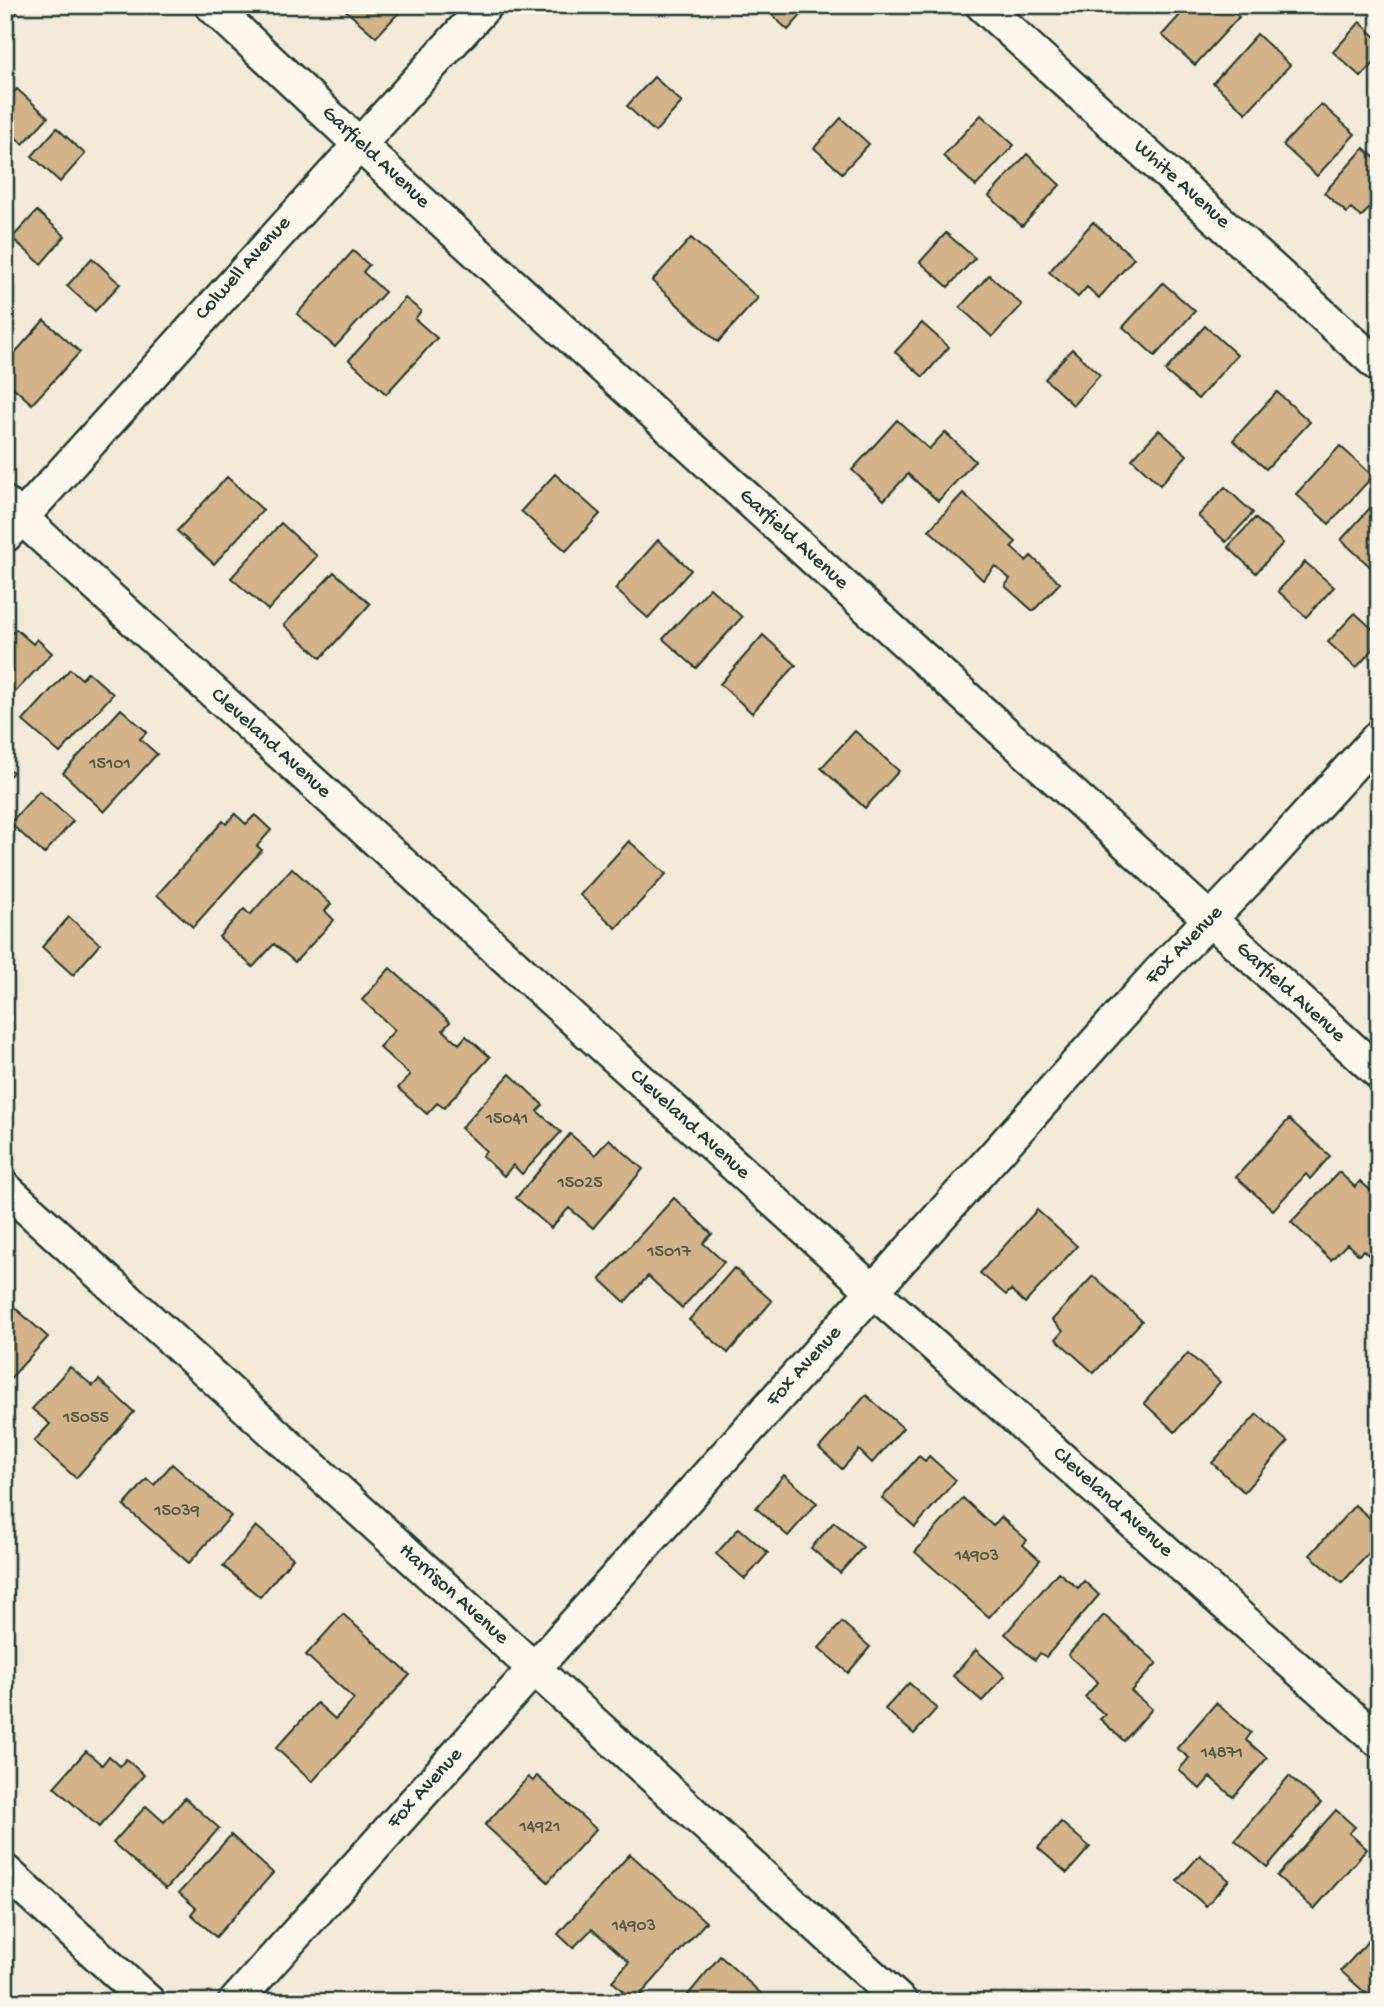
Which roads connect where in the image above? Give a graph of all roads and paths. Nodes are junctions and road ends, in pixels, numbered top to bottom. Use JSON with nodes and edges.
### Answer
{"nodes":[{"id":1,"x":211,"y":5,"type":"edge"},
{"id":2,"x":486,"y":5,"type":"edge"},
{"id":3,"x":982,"y":5,"type":"edge"},
{"id":4,"x":360,"y":144,"type":"junction"},
{"id":5,"x":1379,"y":366,"type":"edge"},
{"id":6,"x":11,"y":519,"type":"edge"},
{"id":7,"x":1379,"y":736,"type":"edge"},
{"id":8,"x":1210,"y":920,"type":"junction"},
{"id":9,"x":1379,"y":1073,"type":"edge"},
{"id":10,"x":5,"y":1188,"type":"edge"},
{"id":11,"x":873,"y":1291,"type":"junction"},
{"id":12,"x":533,"y":1669,"type":"junction"},
{"id":13,"x":1379,"y":1741,"type":"edge"},
{"id":14,"x":5,"y":1871,"type":"edge"},
{"id":15,"x":149,"y":2002,"type":"edge"},
{"id":16,"x":235,"y":2002,"type":"edge"},
{"id":17,"x":901,"y":2002,"type":"edge"}],
"edges":[{"from":1,"to":4,"type":"street","name":"Garfield Avenue"},
{"from":2,"to":4,"type":"street","name":"Colwell Avenue"},
{"from":3,"to":5,"type":"street","name":"White Avenue"},
{"from":4,"to":6,"type":"street","name":"Colwell Avenue"},
{"from":4,"to":8,"type":"street","name":"Garfield Avenue"},
{"from":6,"to":11,"type":"street","name":"Cleveland Avenue"},
{"from":7,"to":8,"type":"street","name":"Fox Avenue"},
{"from":8,"to":9,"type":"street","name":"Garfield Avenue"},
{"from":8,"to":11,"type":"street","name":"Fox Avenue"},
{"from":10,"to":12,"type":"street","name":"Harrison Avenue"},
{"from":11,"to":12,"type":"street","name":"Fox Avenue"},
{"from":11,"to":13,"type":"street","name":"Cleveland Avenue"},
{"from":12,"to":16,"type":"street","name":"Fox Avenue"},
{"from":12,"to":17,"type":"street","name":"Harrison Avenue"},
{"from":14,"to":15,"type":"street"}]}
